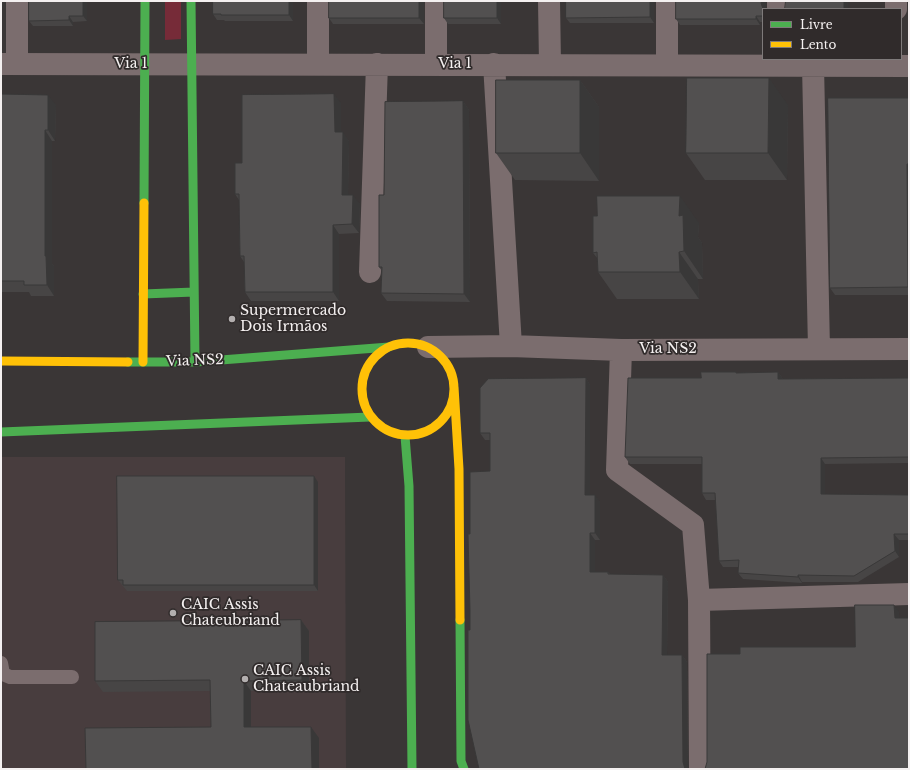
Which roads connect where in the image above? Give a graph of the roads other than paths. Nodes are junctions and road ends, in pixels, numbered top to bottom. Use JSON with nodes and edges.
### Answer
{"nodes":[{"id":1,"x":17,"y":1,"type":"edge"},
{"id":2,"x":144,"y":1,"type":"edge"},
{"id":3,"x":191,"y":1,"type":"edge"},
{"id":4,"x":318,"y":1,"type":"edge"},
{"id":5,"x":436,"y":1,"type":"edge"},
{"id":6,"x":549,"y":1,"type":"edge"},
{"id":7,"x":666,"y":1,"type":"edge"},
{"id":8,"x":777,"y":62,"type":"edge"},
{"id":9,"x":900,"y":63,"type":"edge"},
{"id":10,"x":9,"y":64,"type":"edge"},
{"id":11,"x":144,"y":64,"type":"junction"},
{"id":12,"x":191,"y":64,"type":"junction"},
{"id":13,"x":318,"y":64,"type":"junction"},
{"id":14,"x":376,"y":64,"type":"junction"},
{"id":15,"x":436,"y":64,"type":"junction"},
{"id":16,"x":494,"y":64,"type":"junction"},
{"id":17,"x":550,"y":64,"type":"junction"},
{"id":18,"x":667,"y":65,"type":"junction"},
{"id":19,"x":813,"y":65,"type":"junction"},
{"id":20,"x":370,"y":272,"type":"dead end"},
{"id":21,"x":194,"y":292,"type":"junction"},
{"id":22,"x":143,"y":294,"type":"junction"},
{"id":23,"x":510,"y":346,"type":"junction"},
{"id":24,"x":389,"y":347,"type":"junction"},
{"id":25,"x":428,"y":347,"type":"junction"},
{"id":26,"x":819,"y":349,"type":"junction"},
{"id":27,"x":909,"y":349,"type":"edge"},
{"id":28,"x":620,"y":350,"type":"junction"},
{"id":29,"x":1,"y":361,"type":"edge"},
{"id":30,"x":143,"y":362,"type":"junction"},
{"id":31,"x":195,"y":362,"type":"junction"},
{"id":32,"x":454,"y":387,"type":"junction"},
{"id":33,"x":370,"y":417,"type":"junction"},
{"id":34,"x":1,"y":432,"type":"edge"},
{"id":35,"x":405,"y":436,"type":"junction"},
{"id":36,"x":909,"y":594,"type":"edge"},
{"id":37,"x":699,"y":600,"type":"junction"},
{"id":38,"x":1,"y":662,"type":"edge"},
{"id":39,"x":72,"y":677,"type":"dead end"},
{"id":40,"x":412,"y":769,"type":"edge"},
{"id":41,"x":464,"y":769,"type":"edge"},
{"id":42,"x":700,"y":769,"type":"edge"}],
"edges":[{"from":1,"to":10,"type":"street"},
{"from":2,"to":11,"type":"street"},
{"from":3,"to":12,"type":"street"},
{"from":4,"to":13,"type":"street"},
{"from":5,"to":15,"type":"street"},
{"from":6,"to":17,"type":"street"},
{"from":7,"to":18,"type":"street"},
{"from":8,"to":18,"type":"street","name":"Via 1"},
{"from":8,"to":19,"type":"street","name":"Via 1"},
{"from":9,"to":19,"type":"street","name":"Via 1"},
{"from":10,"to":11,"type":"street","name":"Via 1"},
{"from":11,"to":12,"type":"street","name":"Via 1"},
{"from":11,"to":22,"type":"street"},
{"from":12,"to":13,"type":"street","name":"Via 1"},
{"from":12,"to":21,"type":"street"},
{"from":13,"to":14,"type":"street","name":"Via 1"},
{"from":14,"to":15,"type":"street","name":"Via 1"},
{"from":14,"to":20,"type":"street"},
{"from":15,"to":16,"type":"street","name":"Via 1"},
{"from":16,"to":17,"type":"street","name":"Via 1"},
{"from":16,"to":23,"type":"street"},
{"from":17,"to":18,"type":"street","name":"Via 1"},
{"from":19,"to":26,"type":"street"},
{"from":21,"to":22,"type":"street"},
{"from":21,"to":31,"type":"street"},
{"from":22,"to":30,"type":"street"},
{"from":23,"to":25,"type":"street","name":"Via NS2"},
{"from":23,"to":28,"type":"street","name":"Via NS2"},
{"from":24,"to":25,"type":"street"},
{"from":24,"to":31,"type":"street","name":"Via NS2"},
{"from":24,"to":33,"type":"street"},
{"from":25,"to":32,"type":"street"},
{"from":26,"to":27,"type":"street","name":"Via NS2"},
{"from":26,"to":28,"type":"street","name":"Via NS2"},
{"from":28,"to":37,"type":"street"},
{"from":29,"to":30,"type":"street","name":"Via NS2"},
{"from":30,"to":31,"type":"street","name":"Via NS2"},
{"from":32,"to":35,"type":"street"},
{"from":32,"to":41,"type":"street"},
{"from":33,"to":34,"type":"street"},
{"from":33,"to":35,"type":"street"},
{"from":35,"to":40,"type":"street"},
{"from":36,"to":37,"type":"street"},
{"from":37,"to":42,"type":"street"},
{"from":38,"to":39,"type":"lane"}]}
